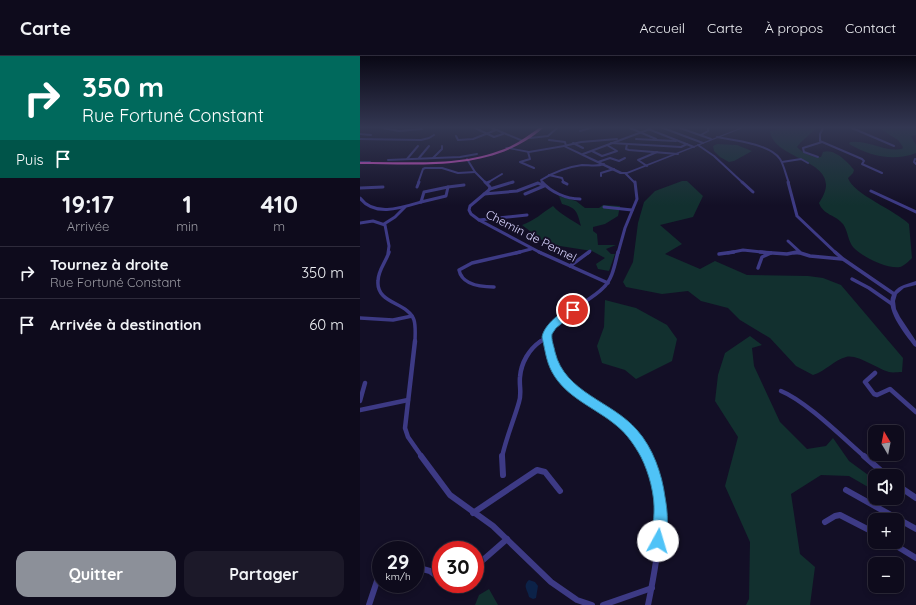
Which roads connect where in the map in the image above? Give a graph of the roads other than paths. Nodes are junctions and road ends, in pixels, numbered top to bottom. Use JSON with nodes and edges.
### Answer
{"nodes":[{"id":1,"x":414,"y":154,"type":"edge"},
{"id":2,"x":423,"y":154,"type":"edge"},
{"id":3,"x":437,"y":154,"type":"edge"},
{"id":4,"x":477,"y":154,"type":"dead end"},
{"id":5,"x":495,"y":154,"type":"edge"},
{"id":6,"x":528,"y":154,"type":"edge"},
{"id":7,"x":583,"y":154,"type":"edge"},
{"id":8,"x":597,"y":154,"type":"edge"},
{"id":9,"x":609,"y":154,"type":"edge"},
{"id":10,"x":654,"y":154,"type":"edge"},
{"id":11,"x":678,"y":154,"type":"edge"},
{"id":12,"x":710,"y":154,"type":"edge"},
{"id":13,"x":773,"y":154,"type":"edge"},
{"id":14,"x":809,"y":154,"type":"edge"},
{"id":15,"x":849,"y":154,"type":"edge"},
{"id":16,"x":818,"y":157,"type":"dead end"},
{"id":17,"x":420,"y":158,"type":"junction"},
{"id":18,"x":433,"y":158,"type":"junction"},
{"id":19,"x":625,"y":158,"type":"dead end"},
{"id":20,"x":467,"y":159,"type":"junction"},
{"id":21,"x":915,"y":159,"type":"edge"},
{"id":22,"x":388,"y":160,"type":"dead end"},
{"id":23,"x":410,"y":160,"type":"junction"},
{"id":24,"x":360,"y":162,"type":"edge"},
{"id":25,"x":598,"y":162,"type":"junction"},
{"id":26,"x":782,"y":162,"type":"junction"},
{"id":27,"x":808,"y":163,"type":"dead end"},
{"id":28,"x":604,"y":164,"type":"junction"},
{"id":29,"x":916,"y":164,"type":"edge"},
{"id":30,"x":647,"y":166,"type":"junction"},
{"id":31,"x":534,"y":168,"type":"dead end"},
{"id":32,"x":614,"y":169,"type":"junction"},
{"id":33,"x":475,"y":172,"type":"junction"},
{"id":34,"x":625,"y":173,"type":"junction"},
{"id":35,"x":882,"y":173,"type":"dead end"},
{"id":36,"x":502,"y":174,"type":"dead end"},
{"id":37,"x":549,"y":175,"type":"junction"},
{"id":38,"x":601,"y":176,"type":"dead end"},
{"id":39,"x":513,"y":182,"type":"dead end"},
{"id":40,"x":487,"y":183,"type":"junction"},
{"id":41,"x":567,"y":184,"type":"dead end"},
{"id":42,"x":464,"y":185,"type":"dead end"},
{"id":43,"x":543,"y":186,"type":"junction"},
{"id":44,"x":383,"y":187,"type":"dead end"},
{"id":45,"x":417,"y":187,"type":"dead end"},
{"id":46,"x":448,"y":187,"type":"junction"},
{"id":47,"x":360,"y":188,"type":"edge"},
{"id":48,"x":490,"y":189,"type":"junction"},
{"id":49,"x":548,"y":190,"type":"dead end"},
{"id":50,"x":871,"y":191,"type":"dead end"},
{"id":51,"x":752,"y":192,"type":"dead end"},
{"id":52,"x":484,"y":194,"type":"junction"},
{"id":53,"x":525,"y":194,"type":"dead end"},
{"id":54,"x":360,"y":198,"type":"edge"},
{"id":55,"x":580,"y":198,"type":"dead end"},
{"id":56,"x":421,"y":203,"type":"junction"},
{"id":57,"x":405,"y":207,"type":"junction"},
{"id":58,"x":604,"y":207,"type":"dead end"},
{"id":59,"x":632,"y":210,"type":"junction"},
{"id":60,"x":916,"y":212,"type":"edge"},
{"id":61,"x":527,"y":215,"type":"dead end"},
{"id":62,"x":479,"y":220,"type":"junction"},
{"id":63,"x":360,"y":223,"type":"edge"},
{"id":64,"x":384,"y":224,"type":"junction"},
{"id":65,"x":788,"y":242,"type":"dead end"},
{"id":66,"x":740,"y":246,"type":"dead end"},
{"id":67,"x":531,"y":248,"type":"junction"},
{"id":68,"x":743,"y":250,"type":"junction"},
{"id":69,"x":590,"y":251,"type":"dead end"},
{"id":70,"x":773,"y":252,"type":"junction"},
{"id":71,"x":800,"y":252,"type":"junction"},
{"id":72,"x":719,"y":254,"type":"dead end"},
{"id":73,"x":843,"y":259,"type":"junction"},
{"id":74,"x":570,"y":266,"type":"junction"},
{"id":75,"x":758,"y":268,"type":"dead end"},
{"id":76,"x":852,"y":278,"type":"dead end"},
{"id":77,"x":608,"y":283,"type":"junction"},
{"id":78,"x":916,"y":283,"type":"edge"},
{"id":79,"x":494,"y":287,"type":"dead end"},
{"id":80,"x":894,"y":294,"type":"junction"},
{"id":81,"x":892,"y":304,"type":"junction"},
{"id":82,"x":412,"y":316,"type":"junction"},
{"id":83,"x":360,"y":318,"type":"edge"},
{"id":84,"x":547,"y":337,"type":"junction"},
{"id":85,"x":916,"y":345,"type":"edge"},
{"id":86,"x":875,"y":373,"type":"dead end"},
{"id":87,"x":365,"y":383,"type":"dead end"},
{"id":88,"x":781,"y":391,"type":"dead end"},
{"id":89,"x":408,"y":400,"type":"junction"},
{"id":90,"x":360,"y":401,"type":"edge"},
{"id":91,"x":360,"y":410,"type":"edge"},
{"id":92,"x":916,"y":412,"type":"edge"},
{"id":93,"x":879,"y":469,"type":"edge"},
{"id":94,"x":503,"y":475,"type":"dead end"},
{"id":95,"x":846,"y":490,"type":"dead end"},
{"id":96,"x":904,"y":490,"type":"edge"},
{"id":97,"x":560,"y":491,"type":"dead end"},
{"id":98,"x":916,"y":498,"type":"edge"},
{"id":99,"x":473,"y":512,"type":"junction"},
{"id":100,"x":825,"y":522,"type":"dead end"},
{"id":101,"x":868,"y":529,"type":"edge"},
{"id":102,"x":916,"y":529,"type":"edge"},
{"id":103,"x":507,"y":539,"type":"junction"},
{"id":104,"x":901,"y":549,"type":"edge"},
{"id":105,"x":916,"y":558,"type":"edge"},
{"id":106,"x":484,"y":559,"type":"edge"},
{"id":107,"x":652,"y":588,"type":"junction"},
{"id":108,"x":373,"y":593,"type":"edge"},
{"id":109,"x":369,"y":605,"type":"edge"},
{"id":110,"x":592,"y":605,"type":"edge"},
{"id":111,"x":603,"y":605,"type":"edge"},
{"id":112,"x":648,"y":605,"type":"edge"}],
"edges":[{"from":1,"to":23,"type":"street"},
{"from":2,"to":17,"type":"street"},
{"from":3,"to":18,"type":"street"},
{"from":4,"to":18,"type":"street"},
{"from":5,"to":20,"type":"highway"},
{"from":6,"to":31,"type":"street"},
{"from":7,"to":25,"type":"street"},
{"from":8,"to":9,"type":"street"},
{"from":10,"to":30,"type":"street"},
{"from":11,"to":30,"type":"street"},
{"from":12,"to":51,"type":"street"},
{"from":13,"to":26,"type":"street"},
{"from":14,"to":16,"type":"street"},
{"from":15,"to":35,"type":"street"},
{"from":17,"to":18,"type":"street"},
{"from":17,"to":23,"type":"street"},
{"from":19,"to":25,"type":"street"},
{"from":20,"to":23,"type":"highway"},
{"from":20,"to":33,"type":"street","name":"Chemin de Pennel"},
{"from":21,"to":29,"type":"street"},
{"from":22,"to":23,"type":"street"},
{"from":23,"to":24,"type":"highway"},
{"from":23,"to":24,"type":"highway"},
{"from":25,"to":28,"type":"street"},
{"from":26,"to":27,"type":"street"},
{"from":26,"to":73,"type":"street"},
{"from":28,"to":32,"type":"street"},
{"from":28,"to":37,"type":"street"},
{"from":30,"to":34,"type":"street"},
{"from":32,"to":34,"type":"street"},
{"from":32,"to":38,"type":"street"},
{"from":33,"to":40,"type":"street","name":"Chemin de Pennel"},
{"from":33,"to":45,"type":"street"},
{"from":34,"to":59,"type":"street"},
{"from":36,"to":40,"type":"street"},
{"from":37,"to":41,"type":"street"},
{"from":37,"to":55,"type":"street"},
{"from":39,"to":48,"type":"street"},
{"from":40,"to":48,"type":"street","name":"Chemin de Pennel"},
{"from":42,"to":46,"type":"street"},
{"from":43,"to":49,"type":"street"},
{"from":43,"to":52,"type":"street"},
{"from":43,"to":53,"type":"street"},
{"from":44,"to":47,"type":"street"},
{"from":46,"to":56,"type":"street"},
{"from":46,"to":56,"type":"street"},
{"from":48,"to":52,"type":"street","name":"Chemin de Pennel"},
{"from":50,"to":60,"type":"street"},
{"from":52,"to":62,"type":"street","name":"Chemin de Pennel"},
{"from":54,"to":57,"type":"street"},
{"from":56,"to":57,"type":"street"},
{"from":57,"to":64,"type":"street"},
{"from":58,"to":59,"type":"street"},
{"from":59,"to":77,"type":"street"},
{"from":61,"to":62,"type":"street"},
{"from":62,"to":67,"type":"street","name":"Chemin de Pennel"},
{"from":63,"to":64,"type":"street"},
{"from":64,"to":82,"type":"street"},
{"from":65,"to":71,"type":"street"},
{"from":66,"to":68,"type":"street"},
{"from":67,"to":74,"type":"street","name":"Chemin de Pennel"},
{"from":67,"to":79,"type":"street"},
{"from":68,"to":70,"type":"street"},
{"from":68,"to":72,"type":"street"},
{"from":69,"to":74,"type":"street"},
{"from":70,"to":71,"type":"street"},
{"from":70,"to":75,"type":"street"},
{"from":71,"to":73,"type":"street"},
{"from":73,"to":80,"type":"street"},
{"from":74,"to":77,"type":"street","name":"Chemin de Pennel"},
{"from":76,"to":81,"type":"street"},
{"from":77,"to":84,"type":"street"},
{"from":78,"to":80,"type":"street"},
{"from":80,"to":81,"type":"street"},
{"from":81,"to":85,"type":"street"},
{"from":82,"to":83,"type":"street"},
{"from":82,"to":89,"type":"street"},
{"from":84,"to":94,"type":"street"},
{"from":84,"to":107,"type":"street"},
{"from":86,"to":92,"type":"street"},
{"from":87,"to":90,"type":"street"},
{"from":88,"to":93,"type":"street"},
{"from":89,"to":91,"type":"street"},
{"from":89,"to":99,"type":"street"},
{"from":95,"to":102,"type":"street"},
{"from":96,"to":98,"type":"street"},
{"from":97,"to":99,"type":"street"},
{"from":99,"to":103,"type":"street"},
{"from":100,"to":101,"type":"street"},
{"from":103,"to":106,"type":"street"},
{"from":103,"to":110,"type":"street"},
{"from":104,"to":105,"type":"street"},
{"from":107,"to":111,"type":"street"},
{"from":107,"to":112,"type":"street"},
{"from":108,"to":109,"type":"street"}]}
